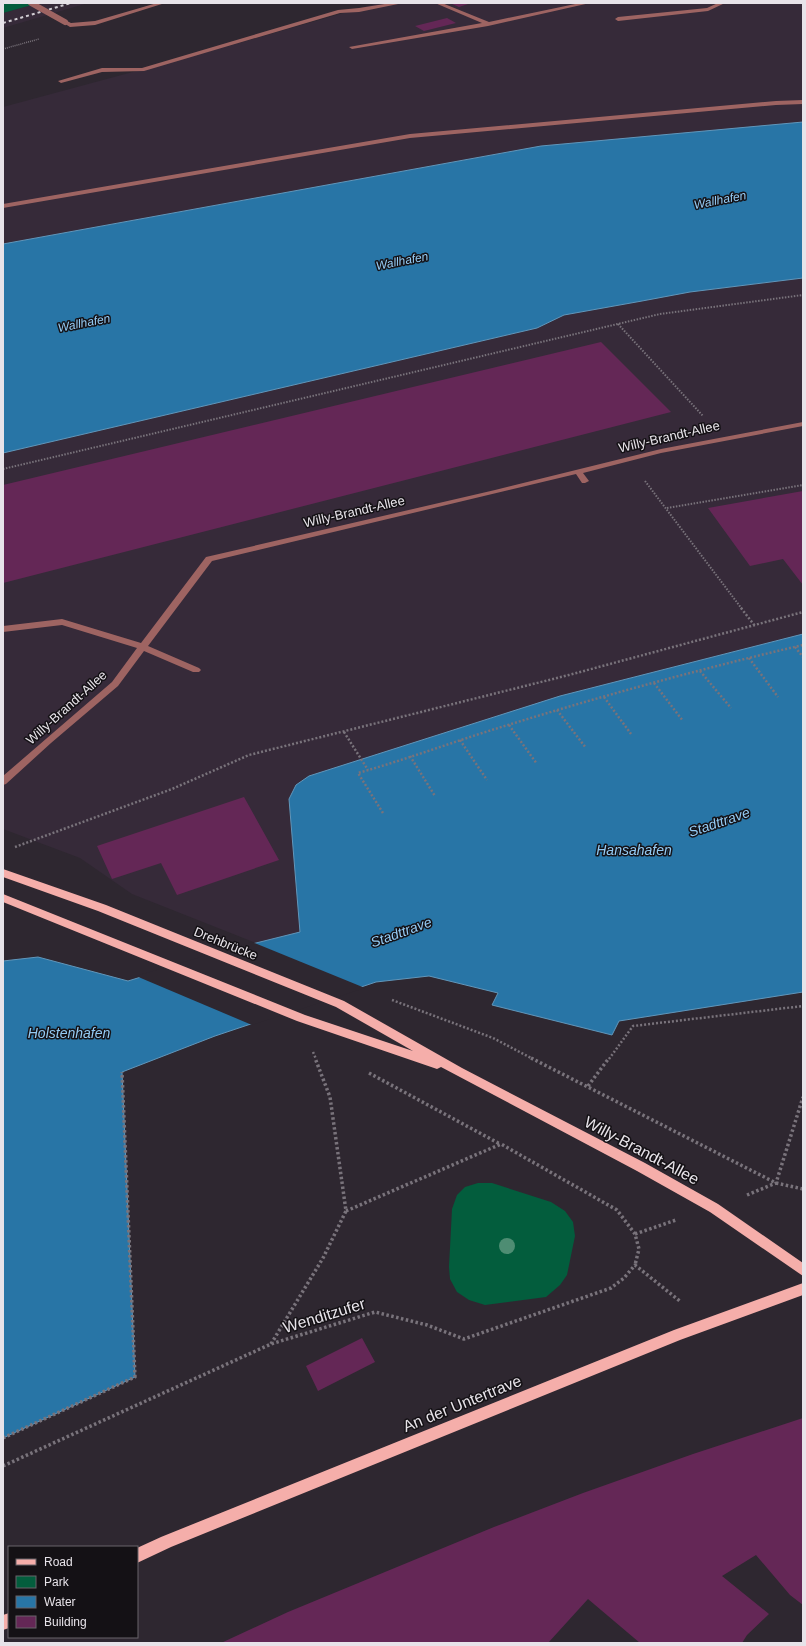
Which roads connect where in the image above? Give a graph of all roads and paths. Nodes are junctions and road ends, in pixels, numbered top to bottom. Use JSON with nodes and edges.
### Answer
{"nodes":[{"id":1,"x":31,"y":3,"type":"edge"},
{"id":2,"x":162,"y":3,"type":"edge"},
{"id":3,"x":400,"y":3,"type":"edge"},
{"id":4,"x":438,"y":3,"type":"edge"},
{"id":5,"x":587,"y":3,"type":"edge"},
{"id":6,"x":722,"y":3,"type":"edge"},
{"id":7,"x":618,"y":19,"type":"dead end"},
{"id":8,"x":488,"y":24,"type":"junction"},
{"id":9,"x":352,"y":47,"type":"dead end"},
{"id":10,"x":61,"y":81,"type":"dead end"},
{"id":11,"x":803,"y":102,"type":"edge"},
{"id":12,"x":3,"y":206,"type":"edge"},
{"id":13,"x":803,"y":295,"type":"edge"},
{"id":14,"x":618,"y":324,"type":"junction"},
{"id":15,"x":803,"y":424,"type":"edge"},
{"id":16,"x":723,"y":438,"type":"junction"},
{"id":17,"x":628,"y":459,"type":"junction"},
{"id":18,"x":3,"y":469,"type":"edge"},
{"id":19,"x":576,"y":471,"type":"junction"},
{"id":20,"x":585,"y":481,"type":"dead end"},
{"id":21,"x":803,"y":485,"type":"edge"},
{"id":22,"x":495,"y":492,"type":"junction"},
{"id":23,"x":501,"y":501,"type":"dead end"},
{"id":24,"x":666,"y":508,"type":"junction"},
{"id":25,"x":803,"y":612,"type":"edge"},
{"id":26,"x":755,"y":626,"type":"junction"},
{"id":27,"x":3,"y":629,"type":"edge"},
{"id":28,"x":803,"y":645,"type":"edge"},
{"id":29,"x":795,"y":647,"type":"junction"},
{"id":30,"x":142,"y":648,"type":"junction"},
{"id":31,"x":803,"y":657,"type":"edge"},
{"id":32,"x":748,"y":658,"type":"junction"},
{"id":33,"x":196,"y":670,"type":"dead end"},
{"id":34,"x":700,"y":671,"type":"junction"},
{"id":35,"x":654,"y":683,"type":"junction"},
{"id":36,"x":778,"y":696,"type":"dead end"},
{"id":37,"x":604,"y":697,"type":"junction"},
{"id":38,"x":731,"y":708,"type":"dead end"},
{"id":39,"x":558,"y":710,"type":"junction"},
{"id":40,"x":683,"y":721,"type":"dead end"},
{"id":41,"x":509,"y":725,"type":"junction"},
{"id":42,"x":344,"y":732,"type":"junction"},
{"id":43,"x":631,"y":734,"type":"dead end"},
{"id":44,"x":460,"y":740,"type":"junction"},
{"id":45,"x":586,"y":748,"type":"dead end"},
{"id":46,"x":410,"y":756,"type":"junction"},
{"id":47,"x":537,"y":764,"type":"dead end"},
{"id":48,"x":368,"y":770,"type":"junction"},
{"id":49,"x":487,"y":780,"type":"dead end"},
{"id":50,"x":3,"y":782,"type":"edge"},
{"id":51,"x":436,"y":796,"type":"dead end"},
{"id":52,"x":383,"y":813,"type":"dead end"},
{"id":53,"x":10,"y":849,"type":"dead end"},
{"id":54,"x":3,"y":872,"type":"edge"},
{"id":55,"x":3,"y":898,"type":"edge"},
{"id":56,"x":385,"y":998,"type":"dead end"},
{"id":57,"x":340,"y":1004,"type":"joint"},
{"id":58,"x":803,"y":1006,"type":"edge"},
{"id":59,"x":311,"y":1047,"type":"dead end"},
{"id":60,"x":363,"y":1070,"type":"dead end"},
{"id":61,"x":458,"y":1071,"type":"junction"},
{"id":62,"x":122,"y":1072,"type":"dead end"},
{"id":63,"x":588,"y":1086,"type":"junction"},
{"id":64,"x":803,"y":1097,"type":"edge"},
{"id":65,"x":501,"y":1144,"type":"junction"},
{"id":66,"x":776,"y":1183,"type":"junction"},
{"id":67,"x":803,"y":1189,"type":"edge"},
{"id":68,"x":714,"y":1208,"type":"junction"},
{"id":69,"x":346,"y":1211,"type":"junction"},
{"id":70,"x":635,"y":1234,"type":"junction"},
{"id":71,"x":635,"y":1265,"type":"junction"},
{"id":72,"x":803,"y":1270,"type":"edge"},
{"id":73,"x":803,"y":1289,"type":"edge"},
{"id":74,"x":707,"y":1324,"type":"junction"},
{"id":75,"x":271,"y":1344,"type":"junction"},
{"id":76,"x":3,"y":1438,"type":"edge"},
{"id":77,"x":3,"y":1466,"type":"edge"},
{"id":78,"x":138,"y":1556,"type":"edge"}],
"edges":[{"from":1,"to":2,"type":"street","bridge":true},
{"from":3,"to":10,"type":"street"},
{"from":4,"to":8,"type":"street"},
{"from":5,"to":8,"type":"street"},
{"from":6,"to":7,"type":"street"},
{"from":8,"to":9,"type":"street"},
{"from":11,"to":12,"type":"street"},
{"from":13,"to":14,"type":"path"},
{"from":14,"to":16,"type":"path"},
{"from":14,"to":18,"type":"path"},
{"from":15,"to":16,"type":"street","name":"Willy-Brandt-Allee"},
{"from":16,"to":17,"type":"street","name":"Willy-Brandt-Allee"},
{"from":17,"to":19,"type":"street","name":"Willy-Brandt-Allee"},
{"from":17,"to":24,"type":"path"},
{"from":19,"to":20,"type":"street"},
{"from":19,"to":22,"type":"street","name":"Willy-Brandt-Allee"},
{"from":21,"to":24,"type":"path"},
{"from":22,"to":23,"type":"street"},
{"from":22,"to":30,"type":"street","name":"Willy-Brandt-Allee"},
{"from":24,"to":26,"type":"path"},
{"from":25,"to":26,"type":"path"},
{"from":26,"to":42,"type":"path"},
{"from":27,"to":30,"type":"street"},
{"from":28,"to":29,"type":"path"},
{"from":29,"to":31,"type":"path"},
{"from":29,"to":32,"type":"path"},
{"from":30,"to":33,"type":"street"},
{"from":30,"to":50,"type":"street","name":"Willy-Brandt-Allee"},
{"from":32,"to":34,"type":"path"},
{"from":32,"to":36,"type":"path"},
{"from":34,"to":35,"type":"path"},
{"from":34,"to":38,"type":"path"},
{"from":35,"to":37,"type":"path"},
{"from":35,"to":40,"type":"path"},
{"from":37,"to":39,"type":"path"},
{"from":37,"to":43,"type":"path"},
{"from":39,"to":41,"type":"path"},
{"from":39,"to":45,"type":"path"},
{"from":41,"to":44,"type":"path"},
{"from":41,"to":47,"type":"path"},
{"from":42,"to":48,"type":"path"},
{"from":42,"to":53,"type":"path"},
{"from":44,"to":46,"type":"path"},
{"from":44,"to":49,"type":"path"},
{"from":46,"to":48,"type":"path"},
{"from":46,"to":51,"type":"path"},
{"from":48,"to":52,"type":"path"},
{"from":54,"to":57,"type":"main road","name":"Drehbrücke"},
{"from":55,"to":61,"type":"main road","name":"Willy-Brandt-Allee"},
{"from":56,"to":63,"type":"path"},
{"from":57,"to":61,"type":"main road","name":"Willy-Brandt-Allee"},
{"from":58,"to":63,"type":"path"},
{"from":59,"to":69,"type":"path"},
{"from":60,"to":65,"type":"path"},
{"from":61,"to":68,"type":"main road","name":"Willy-Brandt-Allee"},
{"from":62,"to":76,"type":"path"},
{"from":63,"to":66,"type":"path"},
{"from":64,"to":66,"type":"path"},
{"from":65,"to":69,"type":"path"},
{"from":65,"to":70,"type":"path"},
{"from":66,"to":67,"type":"path"},
{"from":66,"to":68,"type":"path"},
{"from":68,"to":70,"type":"path"},
{"from":68,"to":72,"type":"main road","name":"Willy-Brandt-Allee"},
{"from":69,"to":75,"type":"path"},
{"from":70,"to":71,"type":"path"},
{"from":71,"to":74,"type":"path"},
{"from":71,"to":75,"type":"path","name":"Wenditzufer"},
{"from":73,"to":74,"type":"main road","name":"An der Untertrave"},
{"from":74,"to":78,"type":"main road","name":"An der Untertrave"},
{"from":75,"to":77,"type":"path","name":"Wenditzufer"}]}
